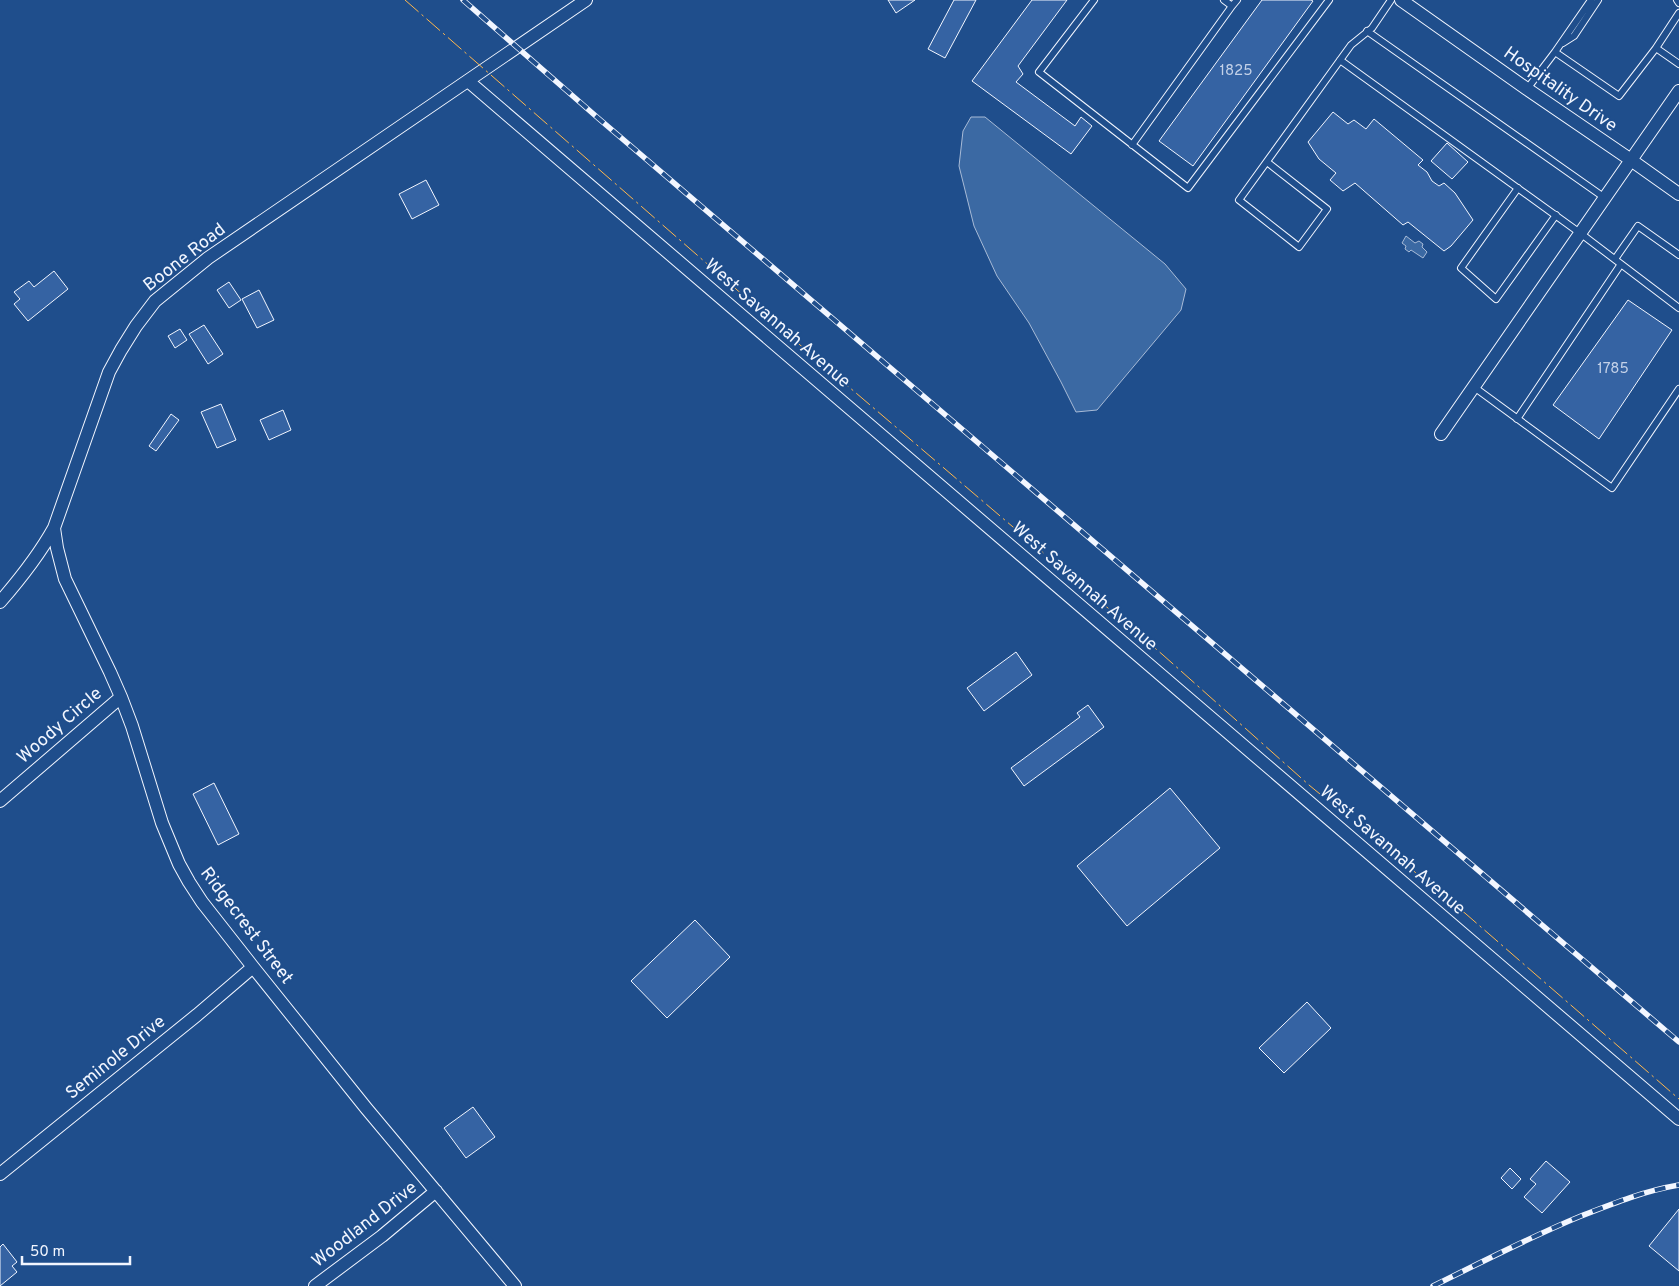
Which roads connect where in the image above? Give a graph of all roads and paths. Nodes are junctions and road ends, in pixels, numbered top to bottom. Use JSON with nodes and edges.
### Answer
{"nodes":[{"id":1,"x":586,"y":0,"type":"edge"},
{"id":2,"x":1094,"y":0,"type":"edge"},
{"id":3,"x":1224,"y":0,"type":"edge"},
{"id":4,"x":1237,"y":0,"type":"edge"},
{"id":5,"x":1329,"y":0,"type":"edge"},
{"id":6,"x":1391,"y":0,"type":"edge"},
{"id":7,"x":1401,"y":0,"type":"edge"},
{"id":8,"x":1591,"y":0,"type":"edge"},
{"id":9,"x":1598,"y":0,"type":"edge"},
{"id":10,"x":1232,"y":6,"type":"junction"},
{"id":11,"x":1679,"y":13,"type":"edge"},
{"id":12,"x":1367,"y":31,"type":"junction"},
{"id":13,"x":1560,"y":45,"type":"junction"},
{"id":14,"x":1656,"y":48,"type":"junction"},
{"id":15,"x":1555,"y":52,"type":"junction"},
{"id":16,"x":1340,"y":60,"type":"junction"},
{"id":17,"x":1679,"y":64,"type":"edge"},
{"id":18,"x":468,"y":81,"type":"junction"},
{"id":19,"x":1527,"y":89,"type":"junction"},
{"id":20,"x":1679,"y":91,"type":"edge"},
{"id":21,"x":1132,"y":145,"type":"junction"},
{"id":22,"x":1631,"y":160,"type":"junction"},
{"id":23,"x":1267,"y":162,"type":"junction"},
{"id":24,"x":1518,"y":188,"type":"junction"},
{"id":25,"x":1679,"y":194,"type":"edge"},
{"id":26,"x":1605,"y":198,"type":"junction"},
{"id":27,"x":1556,"y":215,"type":"junction"},
{"id":28,"x":1580,"y":233,"type":"junction"},
{"id":29,"x":1679,"y":255,"type":"edge"},
{"id":30,"x":1615,"y":259,"type":"junction"},
{"id":31,"x":1622,"y":264,"type":"junction"},
{"id":32,"x":1679,"y":308,"type":"edge"},
{"id":33,"x":1474,"y":387,"type":"junction"},
{"id":34,"x":1679,"y":389,"type":"edge"},
{"id":35,"x":1517,"y":419,"type":"junction"},
{"id":36,"x":1440,"y":434,"type":"dead end"},
{"id":37,"x":54,"y":528,"type":"junction"},
{"id":38,"x":0,"y":602,"type":"edge"},
{"id":39,"x":121,"y":697,"type":"junction"},
{"id":40,"x":0,"y":801,"type":"edge"},
{"id":41,"x":253,"y":967,"type":"junction"},
{"id":42,"x":1679,"y":1119,"type":"edge"},
{"id":43,"x":0,"y":1174,"type":"edge"},
{"id":44,"x":436,"y":1191,"type":"junction"},
{"id":45,"x":316,"y":1286,"type":"edge"},
{"id":46,"x":515,"y":1286,"type":"edge"}],
"edges":[{"from":1,"to":18,"type":"street","name":"Boone Road"},
{"from":2,"to":21,"type":"lane"},
{"from":3,"to":10,"type":"lane"},
{"from":4,"to":10,"type":"lane"},
{"from":5,"to":21,"type":"lane"},
{"from":6,"to":12,"type":"lane"},
{"from":7,"to":19,"type":"street","name":"Hospitality Drive"},
{"from":8,"to":13,"type":"lane"},
{"from":9,"to":13,"type":"lane"},
{"from":10,"to":21,"type":"lane"},
{"from":11,"to":14,"type":"lane"},
{"from":12,"to":16,"type":"lane"},
{"from":12,"to":26,"type":"lane"},
{"from":13,"to":15,"type":"lane"},
{"from":14,"to":15,"type":"lane"},
{"from":14,"to":17,"type":"lane"},
{"from":15,"to":19,"type":"lane"},
{"from":16,"to":23,"type":"lane"},
{"from":16,"to":24,"type":"lane"},
{"from":18,"to":37,"type":"street","name":"Boone Road"},
{"from":18,"to":42,"type":"street","name":"West Savannah Avenue"},
{"from":19,"to":22,"type":"street","name":"Hospitality Drive"},
{"from":20,"to":22,"type":"street"},
{"from":22,"to":25,"type":"street","name":"Hospitality Drive"},
{"from":22,"to":26,"type":"street"},
{"from":23,"to":23,"type":"lane"},
{"from":24,"to":27,"type":"lane"},
{"from":24,"to":27,"type":"lane"},
{"from":26,"to":28,"type":"street"},
{"from":27,"to":28,"type":"lane"},
{"from":28,"to":30,"type":"lane"},
{"from":28,"to":33,"type":"street"},
{"from":29,"to":30,"type":"lane"},
{"from":30,"to":31,"type":"lane"},
{"from":31,"to":32,"type":"lane"},
{"from":31,"to":35,"type":"lane"},
{"from":33,"to":35,"type":"lane"},
{"from":33,"to":36,"type":"street"},
{"from":34,"to":35,"type":"lane"},
{"from":37,"to":38,"type":"street","name":"Boone Road"},
{"from":37,"to":39,"type":"street","name":"Ridgecrest Street"},
{"from":39,"to":40,"type":"street","name":"Woody Circle"},
{"from":39,"to":41,"type":"street","name":"Ridgecrest Street"},
{"from":41,"to":43,"type":"street","name":"Seminole Drive"},
{"from":41,"to":44,"type":"street","name":"Ridgecrest Street"},
{"from":44,"to":45,"type":"street","name":"Woodland Drive"},
{"from":44,"to":46,"type":"street","name":"Ridgecrest Street"}]}
